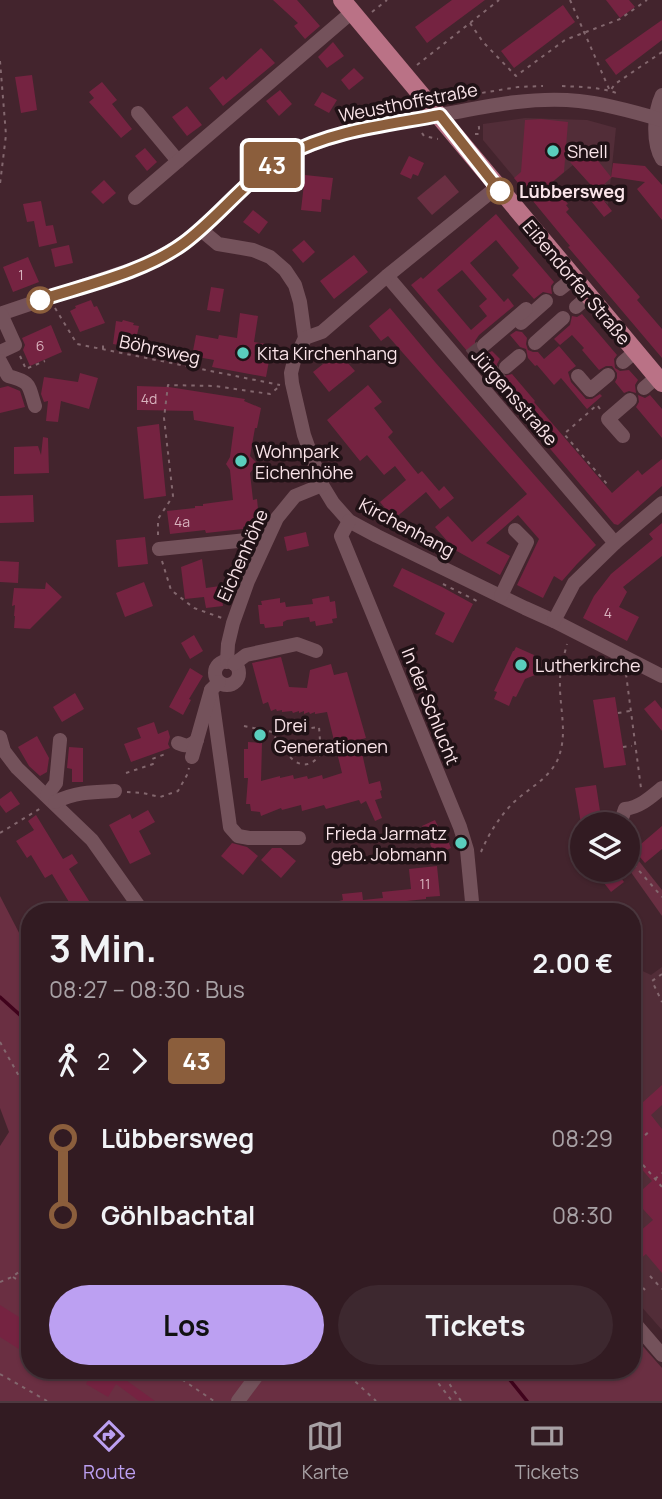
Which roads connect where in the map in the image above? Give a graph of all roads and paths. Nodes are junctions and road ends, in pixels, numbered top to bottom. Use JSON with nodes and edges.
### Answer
{"nodes":[{"id":1,"x":387,"y":0,"type":"edge"},
{"id":2,"x":499,"y":0,"type":"edge"},
{"id":3,"x":570,"y":0,"type":"edge"},
{"id":4,"x":647,"y":0,"type":"edge"},
{"id":5,"x":642,"y":1,"type":"edge"},
{"id":6,"x":347,"y":6,"type":"edge"},
{"id":7,"x":372,"y":12,"type":"dead end"},
{"id":8,"x":470,"y":23,"type":"junction"},
{"id":9,"x":586,"y":33,"type":"junction"},
{"id":10,"x":483,"y":42,"type":"junction"},
{"id":11,"x":478,"y":46,"type":"dead end"},
{"id":12,"x":662,"y":52,"type":"edge"},
{"id":13,"x":0,"y":61,"type":"edge"},
{"id":14,"x":417,"y":65,"type":"dead end"},
{"id":15,"x":436,"y":94,"type":"dead end"},
{"id":16,"x":662,"y":94,"type":"edge"},
{"id":17,"x":460,"y":102,"type":"dead end"},
{"id":18,"x":138,"y":113,"type":"dead end"},
{"id":19,"x":440,"y":115,"type":"junction"},
{"id":20,"x":659,"y":119,"type":"edge"},
{"id":21,"x":476,"y":122,"type":"dead end"},
{"id":22,"x":421,"y":132,"type":"dead end"},
{"id":23,"x":471,"y":135,"type":"dead end"},
{"id":24,"x":445,"y":141,"type":"dead end"},
{"id":25,"x":662,"y":159,"type":"edge"},
{"id":26,"x":178,"y":161,"type":"junction"},
{"id":27,"x":0,"y":184,"type":"edge"},
{"id":28,"x":497,"y":187,"type":"junction"},
{"id":29,"x":135,"y":198,"type":"dead end"},
{"id":30,"x":200,"y":229,"type":"junction"},
{"id":31,"x":387,"y":276,"type":"junction"},
{"id":32,"x":48,"y":298,"type":"junction"},
{"id":33,"x":546,"y":301,"type":"dead end"},
{"id":34,"x":526,"y":309,"type":"dead end"},
{"id":35,"x":0,"y":314,"type":"edge"},
{"id":36,"x":563,"y":318,"type":"dead end"},
{"id":37,"x":519,"y":324,"type":"dead end"},
{"id":38,"x":305,"y":338,"type":"junction"},
{"id":39,"x":103,"y":342,"type":"dead end"},
{"id":40,"x":535,"y":343,"type":"dead end"},
{"id":41,"x":15,"y":345,"type":"junction"},
{"id":42,"x":484,"y":345,"type":"tunnel mouth"},
{"id":43,"x":103,"y":350,"type":"junction"},
{"id":44,"x":0,"y":352,"type":"edge"},
{"id":45,"x":519,"y":356,"type":"dead end"},
{"id":46,"x":0,"y":361,"type":"edge"},
{"id":47,"x":46,"y":361,"type":"dead end"},
{"id":48,"x":506,"y":367,"type":"tunnel mouth"},
{"id":49,"x":608,"y":375,"type":"dead end"},
{"id":50,"x":578,"y":376,"type":"dead end"},
{"id":51,"x":655,"y":383,"type":"edge"},
{"id":52,"x":630,"y":400,"type":"dead end"},
{"id":53,"x":35,"y":406,"type":"dead end"},
{"id":54,"x":608,"y":419,"type":"junction"},
{"id":55,"x":623,"y":436,"type":"dead end"},
{"id":56,"x":607,"y":484,"type":"dead end"},
{"id":57,"x":323,"y":485,"type":"junction"},
{"id":58,"x":662,"y":503,"type":"edge"},
{"id":59,"x":349,"y":521,"type":"junction"},
{"id":60,"x":515,"y":530,"type":"dead end"},
{"id":61,"x":267,"y":538,"type":"junction"},
{"id":62,"x":615,"y":543,"type":"junction"},
{"id":63,"x":159,"y":549,"type":"junction"},
{"id":64,"x":501,"y":596,"type":"junction"},
{"id":65,"x":554,"y":621,"type":"junction"},
{"id":66,"x":233,"y":622,"type":"junction"},
{"id":67,"x":570,"y":629,"type":"junction"},
{"id":68,"x":316,"y":651,"type":"dead end"},
{"id":69,"x":230,"y":663,"type":"junction"},
{"id":70,"x":626,"y":675,"type":"dead end"},
{"id":71,"x":662,"y":676,"type":"edge"},
{"id":72,"x":215,"y":686,"type":"junction"},
{"id":73,"x":631,"y":711,"type":"junction"},
{"id":74,"x":618,"y":713,"type":"dead end"},
{"id":75,"x":244,"y":726,"type":"dead end"},
{"id":76,"x":272,"y":732,"type":"junction"},
{"id":77,"x":0,"y":737,"type":"edge"},
{"id":78,"x":60,"y":740,"type":"dead end"},
{"id":79,"x":188,"y":746,"type":"junction"},
{"id":80,"x":634,"y":746,"type":"junction"},
{"id":81,"x":623,"y":747,"type":"dead end"},
{"id":82,"x":126,"y":773,"type":"dead end"},
{"id":83,"x":640,"y":787,"type":"dead end"},
{"id":84,"x":662,"y":788,"type":"edge"},
{"id":85,"x":115,"y":791,"type":"joint"},
{"id":86,"x":51,"y":798,"type":"junction"},
{"id":87,"x":624,"y":812,"type":"edge"},
{"id":88,"x":0,"y":833,"type":"edge"},
{"id":89,"x":299,"y":838,"type":"dead end"},
{"id":90,"x":469,"y":864,"type":"junction"},
{"id":91,"x":640,"y":872,"type":"edge"},
{"id":92,"x":662,"y":897,"type":"edge"},
{"id":93,"x":137,"y":903,"type":"edge"},
{"id":94,"x":472,"y":903,"type":"edge"},
{"id":95,"x":662,"y":974,"type":"edge"},
{"id":96,"x":662,"y":1002,"type":"edge"},
{"id":97,"x":0,"y":1042,"type":"edge"},
{"id":98,"x":21,"y":1080,"type":"edge"},
{"id":99,"x":650,"y":1131,"type":"dead end"},
{"id":100,"x":641,"y":1138,"type":"edge"},
{"id":101,"x":641,"y":1163,"type":"edge"},
{"id":102,"x":662,"y":1173,"type":"edge"},
{"id":103,"x":655,"y":1179,"type":"junction"},
{"id":104,"x":662,"y":1187,"type":"edge"},
{"id":105,"x":21,"y":1270,"type":"edge"},
{"id":106,"x":650,"y":1276,"type":"dead end"},
{"id":107,"x":12,"y":1277,"type":"junction"},
{"id":108,"x":0,"y":1282,"type":"edge"},
{"id":109,"x":21,"y":1282,"type":"edge"},
{"id":110,"x":641,"y":1285,"type":"edge"},
{"id":111,"x":662,"y":1289,"type":"edge"},
{"id":112,"x":645,"y":1290,"type":"dead end"},
{"id":113,"x":641,"y":1330,"type":"edge"},
{"id":114,"x":662,"y":1355,"type":"edge"},
{"id":115,"x":0,"y":1374,"type":"edge"},
{"id":116,"x":181,"y":1379,"type":"edge"},
{"id":117,"x":254,"y":1379,"type":"edge"},
{"id":118,"x":353,"y":1379,"type":"edge"},
{"id":119,"x":435,"y":1379,"type":"edge"},
{"id":120,"x":446,"y":1379,"type":"edge"},
{"id":121,"x":47,"y":1401,"type":"edge"},
{"id":122,"x":214,"y":1401,"type":"edge"},
{"id":123,"x":238,"y":1401,"type":"edge"},
{"id":124,"x":376,"y":1401,"type":"edge"},
{"id":125,"x":452,"y":1401,"type":"edge"},
{"id":126,"x":461,"y":1401,"type":"edge"}],
"edges":[{"from":1,"to":7,"type":"path"},
{"from":2,"to":8,"type":"path"},
{"from":3,"to":9,"type":"path"},
{"from":4,"to":5,"type":"path"},
{"from":5,"to":9,"type":"path"},
{"from":6,"to":19,"type":"main road","name":"Eißendorfer Straße"},
{"from":6,"to":26,"type":"street"},
{"from":8,"to":10,"type":"path"},
{"from":8,"to":14,"type":"path"},
{"from":9,"to":10,"type":"path"},
{"from":9,"to":12,"type":"path"},
{"from":10,"to":11,"type":"path"},
{"from":13,"to":27,"type":"path"},
{"from":15,"to":17,"type":"path"},
{"from":16,"to":20,"type":"street"},
{"from":18,"to":26,"type":"street"},
{"from":19,"to":20,"type":"street","name":"Weusthoffstraße"},
{"from":19,"to":28,"type":"main road","name":"Eißendorfer Straße"},
{"from":19,"to":30,"type":"street","name":"Weusthoffstraße"},
{"from":20,"to":25,"type":"street"},
{"from":21,"to":23,"type":"path"},
{"from":22,"to":24,"type":"path"},
{"from":26,"to":29,"type":"street"},
{"from":28,"to":31,"type":"street"},
{"from":28,"to":51,"type":"main road","name":"Eißendorfer Straße"},
{"from":30,"to":32,"type":"street","name":"Weusthoffstraße"},
{"from":30,"to":38,"type":"street"},
{"from":31,"to":38,"type":"street"},
{"from":31,"to":62,"type":"street","name":"Jürgensstraße"},
{"from":32,"to":35,"type":"street","name":"Weusthoffstraße"},
{"from":32,"to":43,"type":"path","name":"Böhrsweg"},
{"from":33,"to":37,"type":"street"},
{"from":34,"to":42,"type":"street"},
{"from":35,"to":41,"type":"street"},
{"from":36,"to":40,"type":"street"},
{"from":38,"to":57,"type":"street","name":"Kirchenhang"},
{"from":39,"to":43,"type":"path"},
{"from":41,"to":44,"type":"street"},
{"from":41,"to":47,"type":"path"},
{"from":43,"to":63,"type":"path","name":"Böhrsweg"},
{"from":45,"to":48,"type":"street"},
{"from":46,"to":53,"type":"street"},
{"from":49,"to":50,"type":"street"},
{"from":52,"to":54,"type":"street"},
{"from":54,"to":55,"type":"street"},
{"from":54,"to":56,"type":"path"},
{"from":57,"to":59,"type":"street","name":"Kirchenhang"},
{"from":57,"to":61,"type":"street","name":"Eichenhöhe"},
{"from":58,"to":62,"type":"street"},
{"from":59,"to":64,"type":"street","name":"Kirchenhang"},
{"from":59,"to":90,"type":"street","name":"In der Schlucht"},
{"from":60,"to":64,"type":"street"},
{"from":61,"to":63,"type":"street"},
{"from":61,"to":66,"type":"street","name":"Eichenhöhe"},
{"from":62,"to":65,"type":"street"},
{"from":63,"to":66,"type":"path"},
{"from":64,"to":65,"type":"street","name":"Kirchenhang"},
{"from":65,"to":67,"type":"street","name":"Kirchenhang"},
{"from":66,"to":69,"type":"street","name":"Eichenhöhe"},
{"from":67,"to":71,"type":"street","name":"Kirchenhang"},
{"from":67,"to":90,"type":"path"},
{"from":68,"to":69,"type":"street"},
{"from":69,"to":72,"type":"street","name":"Eichenhöhe"},
{"from":70,"to":73,"type":"path"},
{"from":72,"to":79,"type":"street","name":"Eichenhöhe"},
{"from":72,"to":89,"type":"street","name":"Eichenhöhe"},
{"from":73,"to":74,"type":"path"},
{"from":73,"to":80,"type":"path"},
{"from":75,"to":76,"type":"path"},
{"from":76,"to":76,"type":"path"},
{"from":77,"to":86,"type":"street"},
{"from":78,"to":86,"type":"street"},
{"from":79,"to":82,"type":"path"},
{"from":79,"to":85,"type":"path"},
{"from":80,"to":81,"type":"path"},
{"from":80,"to":83,"type":"path"},
{"from":84,"to":87,"type":"street"},
{"from":85,"to":86,"type":"street"},
{"from":86,"to":88,"type":"path"},
{"from":86,"to":93,"type":"street"},
{"from":90,"to":94,"type":"street","name":"In der Schlucht"},
{"from":91,"to":92,"type":"path"},
{"from":95,"to":96,"type":"path"},
{"from":97,"to":98,"type":"path"},
{"from":99,"to":100,"type":"path"},
{"from":101,"to":103,"type":"path"},
{"from":102,"to":103,"type":"path"},
{"from":103,"to":104,"type":"path"},
{"from":105,"to":107,"type":"path"},
{"from":106,"to":111,"type":"path"},
{"from":107,"to":108,"type":"path"},
{"from":107,"to":109,"type":"path"},
{"from":110,"to":112,"type":"path"},
{"from":113,"to":114,"type":"street"},
{"from":115,"to":121,"type":"path"},
{"from":116,"to":122,"type":"path"},
{"from":117,"to":123,"type":"street"},
{"from":118,"to":124,"type":"path"},
{"from":119,"to":125,"type":"path"},
{"from":120,"to":126,"type":"path"}]}
